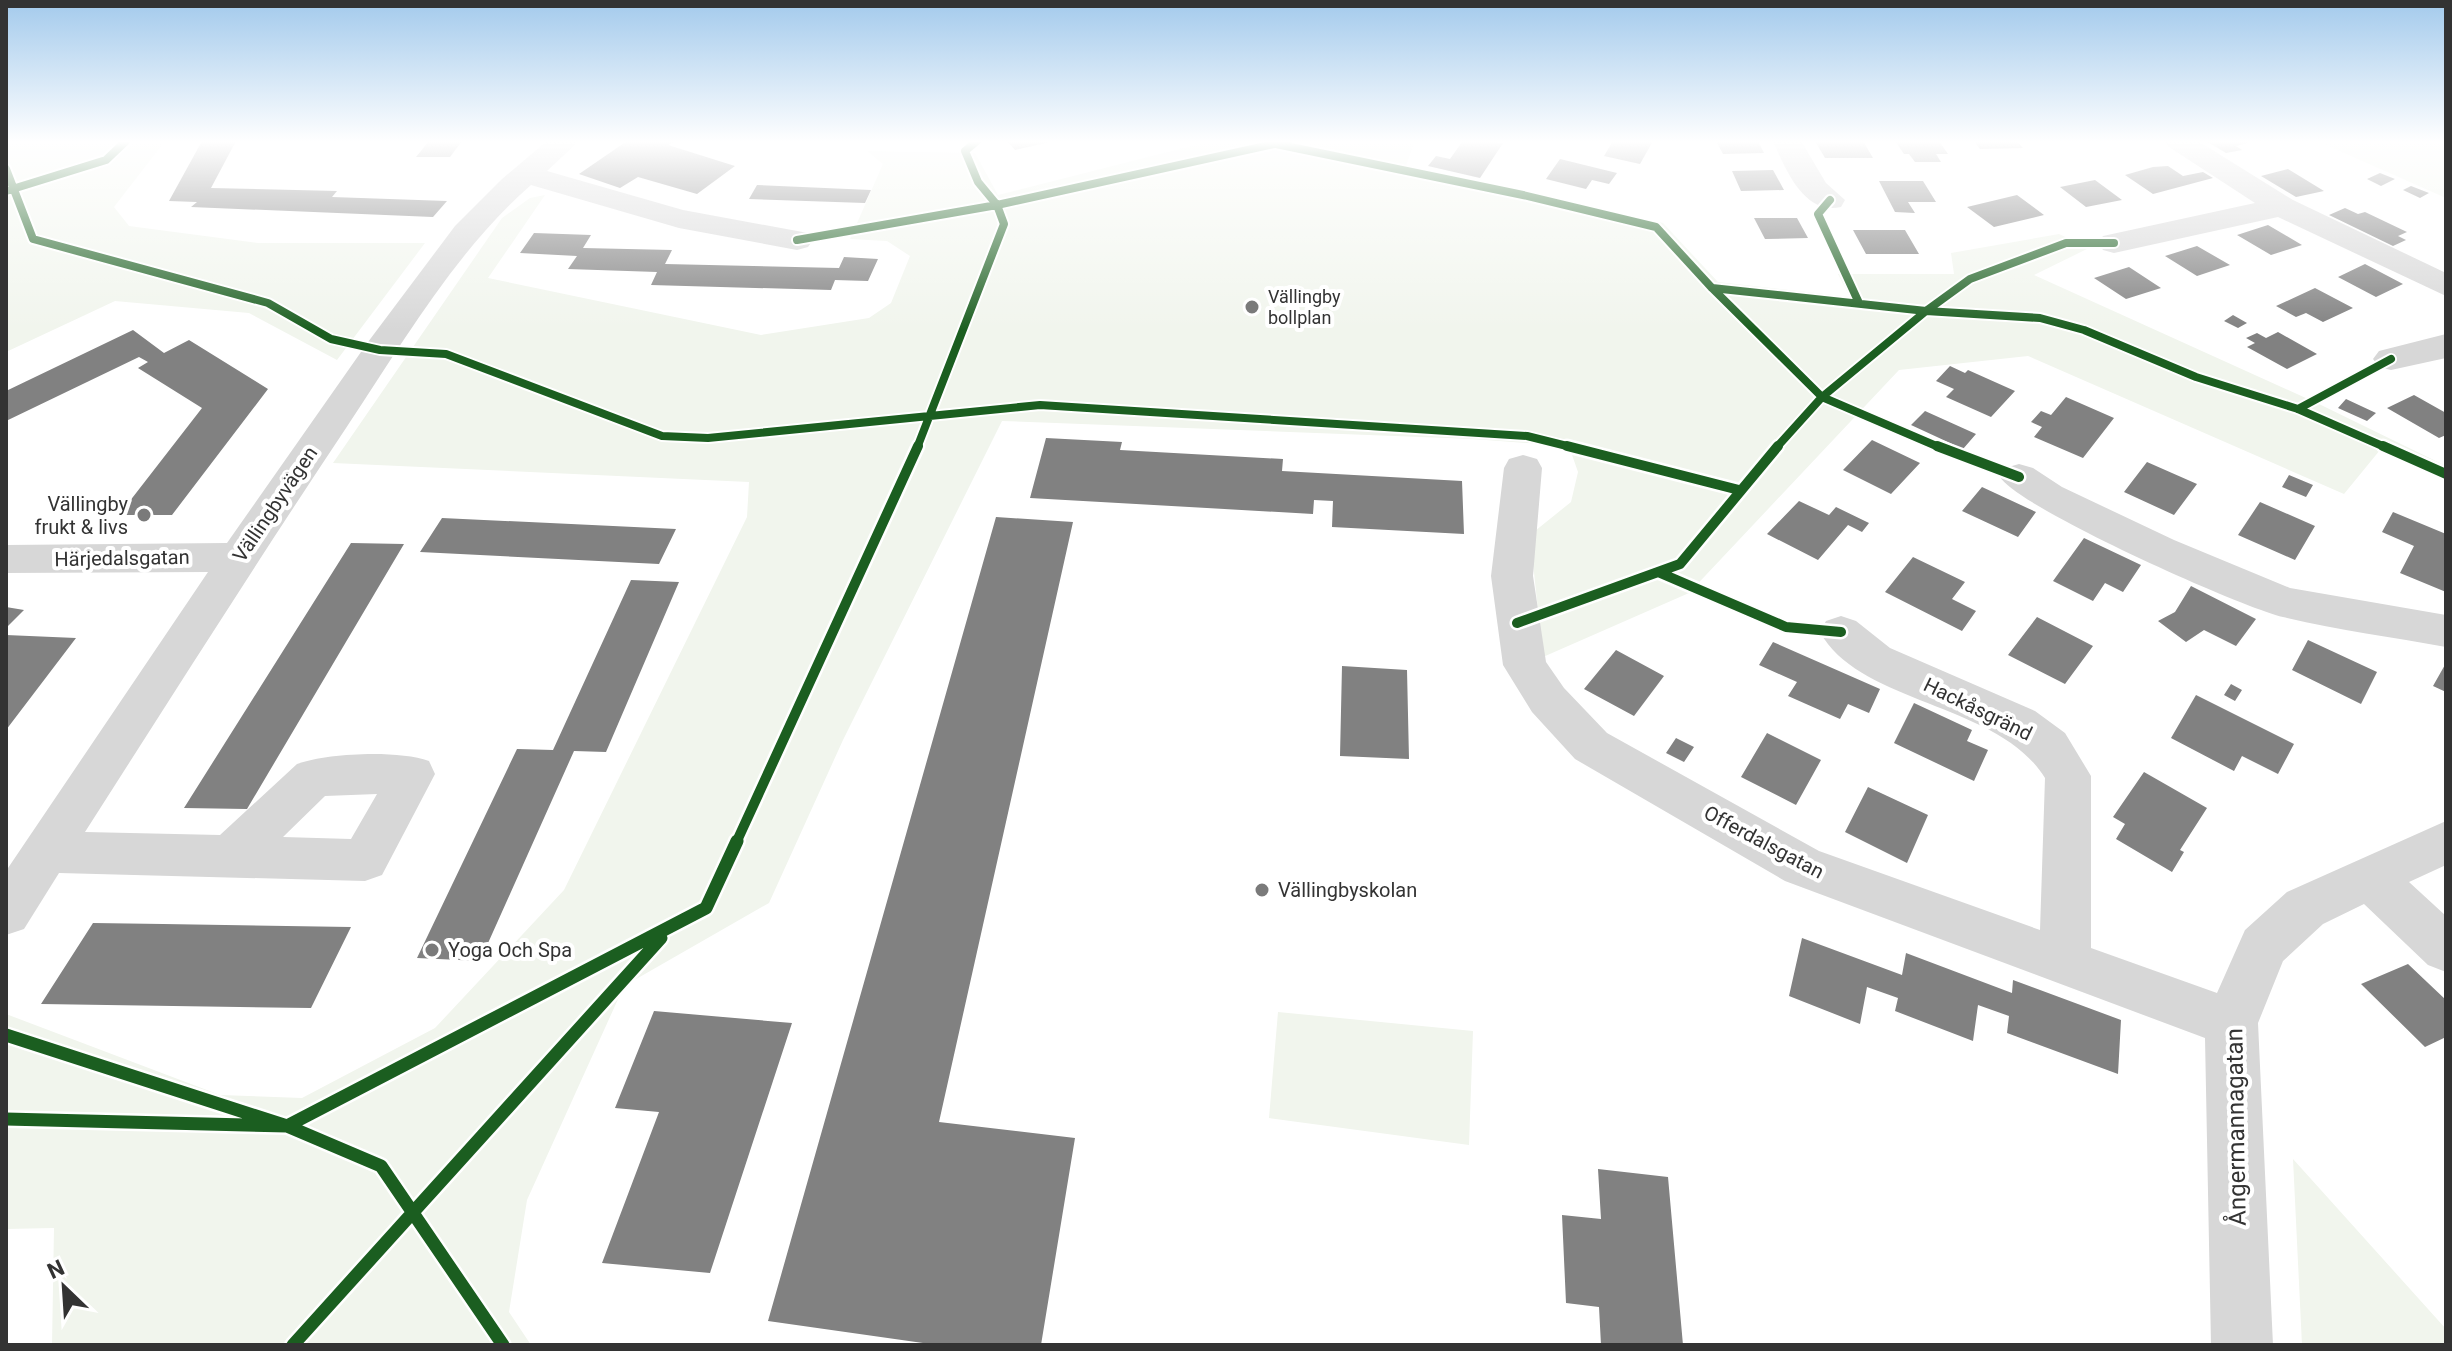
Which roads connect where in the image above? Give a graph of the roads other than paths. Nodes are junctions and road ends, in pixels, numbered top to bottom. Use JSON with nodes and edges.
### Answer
{"nodes":[{"id":1,"x":495,"y":204,"type":"edge"},
{"id":2,"x":628,"y":204,"type":"edge"},
{"id":3,"x":2277,"y":204,"type":"edge"},
{"id":4,"x":2282,"y":207,"type":"junction"},
{"id":5,"x":797,"y":240,"type":"dead end"},
{"id":6,"x":2114,"y":243,"type":"dead end"},
{"id":7,"x":2446,"y":286,"type":"edge"},
{"id":8,"x":2446,"y":345,"type":"edge"},
{"id":9,"x":2391,"y":359,"type":"dead end"},
{"id":10,"x":1523,"y":468,"type":"dead end"},
{"id":11,"x":2019,"y":477,"type":"dead end"},
{"id":12,"x":239,"y":557,"type":"junction"},
{"id":13,"x":6,"y":559,"type":"edge"},
{"id":14,"x":2446,"y":631,"type":"edge"},
{"id":15,"x":1841,"y":632,"type":"dead end"},
{"id":16,"x":2446,"y":842,"type":"edge"},
{"id":17,"x":46,"y":852,"type":"junction"},
{"id":18,"x":230,"y":857,"type":"dead end"},
{"id":19,"x":2369,"y":877,"type":"junction"},
{"id":20,"x":6,"y":913,"type":"edge"},
{"id":21,"x":2446,"y":949,"type":"edge"},
{"id":22,"x":2065,"y":963,"type":"junction"},
{"id":23,"x":2231,"y":1023,"type":"junction"},
{"id":24,"x":2242,"y":1345,"type":"edge"}],
"edges":[{"from":1,"to":12,"type":"street","name":"Vällingbyvägen"},
{"from":2,"to":5,"type":"street"},
{"from":3,"to":4,"type":"street"},
{"from":4,"to":6,"type":"street"},
{"from":4,"to":7,"type":"street"},
{"from":8,"to":9,"type":"street"},
{"from":10,"to":22,"type":"street","name":"Offerdalsgatan"},
{"from":11,"to":14,"type":"street"},
{"from":12,"to":13,"type":"street","name":"Härjedalsgatan"},
{"from":12,"to":17,"type":"street","name":"Vällingbyvägen"},
{"from":15,"to":22,"type":"street","name":"Hackåsgränd"},
{"from":16,"to":19,"type":"street","name":"Ångermannagatan"},
{"from":17,"to":18,"type":"street"},
{"from":17,"to":20,"type":"street","name":"Vällingbyvägen"},
{"from":19,"to":21,"type":"street"},
{"from":19,"to":23,"type":"street","name":"Ångermannagatan"},
{"from":22,"to":23,"type":"street","name":"Offerdalsgatan"},
{"from":23,"to":24,"type":"street","name":"Ångermannagatan"}]}
